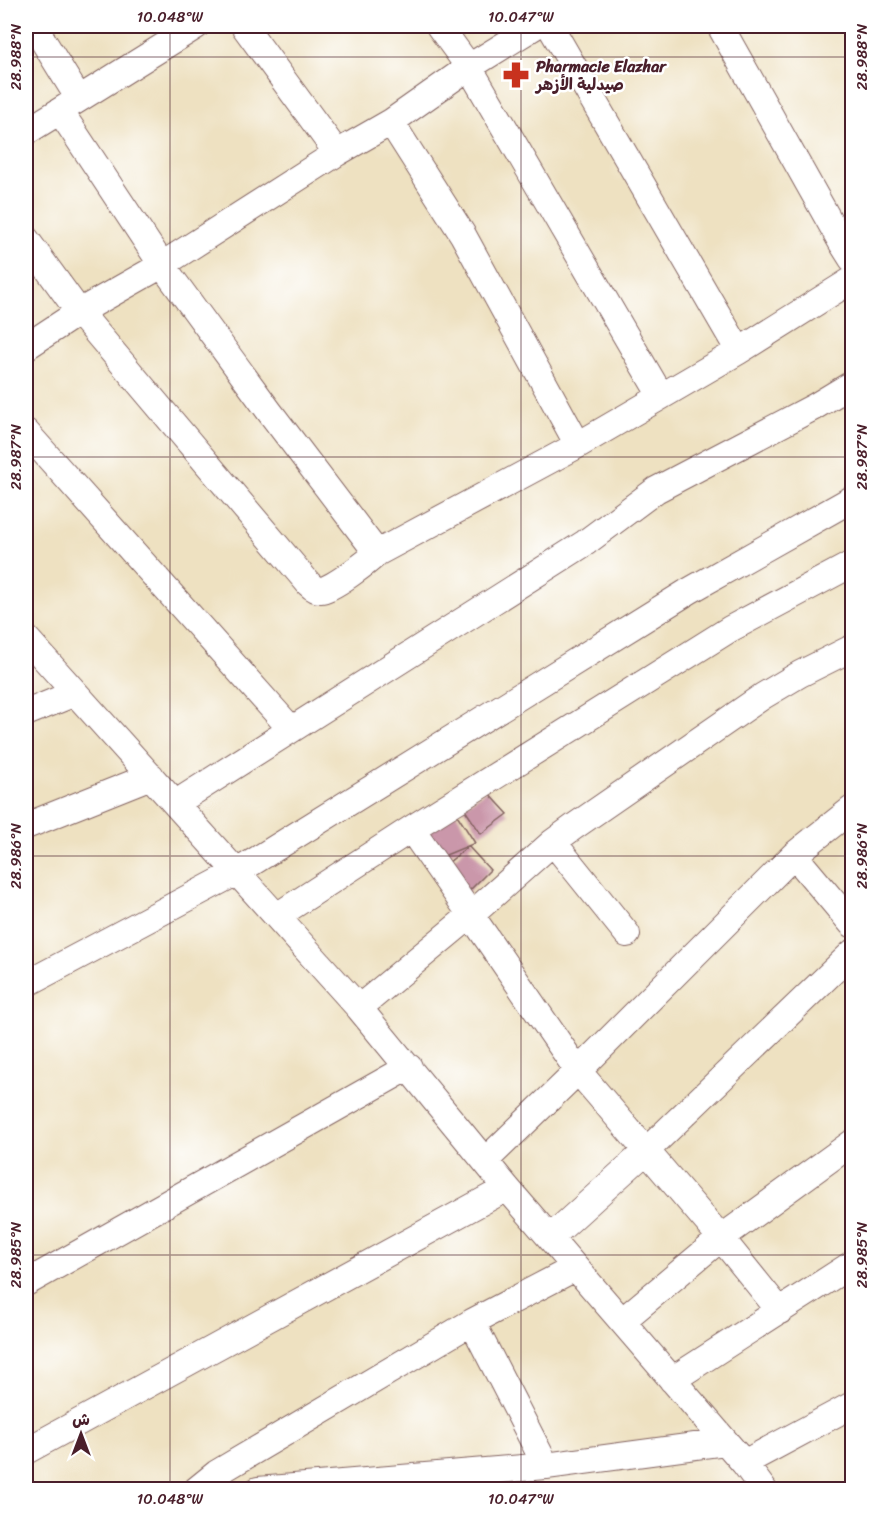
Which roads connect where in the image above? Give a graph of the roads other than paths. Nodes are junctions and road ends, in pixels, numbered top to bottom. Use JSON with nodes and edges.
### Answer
{"nodes":[{"id":1,"x":34,"y":26,"type":"edge"},
{"id":2,"x":196,"y":26,"type":"edge"},
{"id":3,"x":244,"y":26,"type":"edge"},
{"id":4,"x":439,"y":26,"type":"edge"},
{"id":5,"x":535,"y":26,"type":"edge"},
{"id":6,"x":550,"y":26,"type":"edge"},
{"id":7,"x":720,"y":26,"type":"edge"},
{"id":8,"x":469,"y":67,"type":"junction"},
{"id":9,"x":69,"y":105,"type":"junction"},
{"id":10,"x":392,"y":122,"type":"junction"},
{"id":11,"x":26,"y":132,"type":"edge"},
{"id":12,"x":337,"y":153,"type":"junction"},
{"id":13,"x":26,"y":239,"type":"edge"},
{"id":14,"x":848,"y":244,"type":"edge"},
{"id":15,"x":162,"y":265,"type":"junction"},
{"id":16,"x":852,"y":280,"type":"edge"},
{"id":17,"x":79,"y":312,"type":"junction"},
{"id":18,"x":26,"y":347,"type":"edge"},
{"id":19,"x":739,"y":351,"type":"junction"},
{"id":20,"x":852,"y":384,"type":"edge"},
{"id":21,"x":661,"y":396,"type":"junction"},
{"id":22,"x":26,"y":432,"type":"edge"},
{"id":23,"x":578,"y":445,"type":"junction"},
{"id":24,"x":852,"y":499,"type":"edge"},
{"id":25,"x":377,"y":553,"type":"junction"},
{"id":26,"x":852,"y":564,"type":"edge"},
{"id":27,"x":26,"y":638,"type":"edge"},
{"id":28,"x":852,"y":648,"type":"edge"},
{"id":29,"x":75,"y":693,"type":"junction"},
{"id":30,"x":26,"y":712,"type":"edge"},
{"id":31,"x":291,"y":729,"type":"junction"},
{"id":32,"x":151,"y":776,"type":"junction"},
{"id":33,"x":176,"y":803,"type":"junction"},
{"id":34,"x":852,"y":809,"type":"edge"},
{"id":35,"x":26,"y":826,"type":"edge"},
{"id":36,"x":411,"y":829,"type":"junction"},
{"id":37,"x":553,"y":842,"type":"junction"},
{"id":38,"x":794,"y":855,"type":"junction"},
{"id":39,"x":237,"y":872,"type":"junction"},
{"id":40,"x":471,"y":915,"type":"junction"},
{"id":41,"x":277,"y":916,"type":"junction"},
{"id":42,"x":852,"y":924,"type":"edge"},
{"id":43,"x":627,"y":934,"type":"dead end"},
{"id":44,"x":852,"y":953,"type":"edge"},
{"id":45,"x":26,"y":984,"type":"edge"},
{"id":46,"x":359,"y":1008,"type":"junction"},
{"id":47,"x":409,"y":1067,"type":"junction"},
{"id":48,"x":578,"y":1071,"type":"junction"},
{"id":49,"x":852,"y":1143,"type":"edge"},
{"id":50,"x":646,"y":1151,"type":"junction"},
{"id":51,"x":485,"y":1161,"type":"junction"},
{"id":52,"x":507,"y":1188,"type":"junction"},
{"id":53,"x":550,"y":1238,"type":"junction"},
{"id":54,"x":721,"y":1238,"type":"junction"},
{"id":55,"x":852,"y":1264,"type":"edge"},
{"id":56,"x":575,"y":1268,"type":"junction"},
{"id":57,"x":26,"y":1282,"type":"edge"},
{"id":58,"x":780,"y":1311,"type":"junction"},
{"id":59,"x":622,"y":1321,"type":"junction"},
{"id":60,"x":472,"y":1322,"type":"junction"},
{"id":61,"x":672,"y":1380,"type":"junction"},
{"id":62,"x":852,"y":1405,"type":"edge"},
{"id":63,"x":725,"y":1442,"type":"junction"},
{"id":64,"x":26,"y":1451,"type":"edge"},
{"id":65,"x":744,"y":1463,"type":"junction"},
{"id":66,"x":546,"y":1466,"type":"junction"},
{"id":67,"x":196,"y":1490,"type":"edge"},
{"id":68,"x":258,"y":1490,"type":"edge"},
{"id":69,"x":764,"y":1490,"type":"edge"}],
"edges":[{"from":1,"to":9,"type":"street"},
{"from":2,"to":9,"type":"street"},
{"from":3,"to":12,"type":"street"},
{"from":4,"to":8,"type":"street"},
{"from":5,"to":8,"type":"street"},
{"from":6,"to":19,"type":"street"},
{"from":7,"to":14,"type":"street"},
{"from":8,"to":10,"type":"street"},
{"from":8,"to":21,"type":"street"},
{"from":9,"to":11,"type":"street"},
{"from":9,"to":15,"type":"street"},
{"from":10,"to":12,"type":"street"},
{"from":10,"to":23,"type":"street"},
{"from":12,"to":15,"type":"street"},
{"from":13,"to":17,"type":"street"},
{"from":15,"to":17,"type":"street"},
{"from":15,"to":25,"type":"street"},
{"from":16,"to":19,"type":"street"},
{"from":17,"to":18,"type":"street"},
{"from":17,"to":25,"type":"street"},
{"from":19,"to":21,"type":"street"},
{"from":20,"to":31,"type":"street"},
{"from":21,"to":23,"type":"street"},
{"from":22,"to":31,"type":"street"},
{"from":23,"to":25,"type":"street"},
{"from":24,"to":39,"type":"street"},
{"from":26,"to":36,"type":"street"},
{"from":27,"to":29,"type":"street"},
{"from":28,"to":37,"type":"street"},
{"from":29,"to":30,"type":"street"},
{"from":29,"to":32,"type":"street"},
{"from":31,"to":33,"type":"street"},
{"from":32,"to":33,"type":"street"},
{"from":32,"to":35,"type":"street"},
{"from":33,"to":39,"type":"street"},
{"from":34,"to":38,"type":"street"},
{"from":36,"to":40,"type":"street"},
{"from":36,"to":41,"type":"street"},
{"from":37,"to":40,"type":"street"},
{"from":37,"to":43,"type":"street"},
{"from":38,"to":42,"type":"street"},
{"from":38,"to":48,"type":"street"},
{"from":39,"to":41,"type":"street"},
{"from":39,"to":45,"type":"street"},
{"from":40,"to":46,"type":"street"},
{"from":40,"to":48,"type":"street"},
{"from":41,"to":46,"type":"street"},
{"from":44,"to":50,"type":"street"},
{"from":46,"to":47,"type":"street"},
{"from":47,"to":51,"type":"street"},
{"from":47,"to":57,"type":"street"},
{"from":48,"to":50,"type":"street"},
{"from":48,"to":51,"type":"street"},
{"from":49,"to":54,"type":"street"},
{"from":50,"to":53,"type":"street"},
{"from":50,"to":54,"type":"street"},
{"from":51,"to":52,"type":"street"},
{"from":52,"to":53,"type":"street"},
{"from":52,"to":64,"type":"street"},
{"from":53,"to":56,"type":"street"},
{"from":54,"to":58,"type":"street"},
{"from":54,"to":59,"type":"street"},
{"from":55,"to":58,"type":"street"},
{"from":56,"to":59,"type":"street"},
{"from":56,"to":60,"type":"street"},
{"from":58,"to":61,"type":"street"},
{"from":59,"to":61,"type":"street"},
{"from":60,"to":66,"type":"street"},
{"from":60,"to":67,"type":"street"},
{"from":61,"to":63,"type":"street"},
{"from":62,"to":65,"type":"street"},
{"from":63,"to":65,"type":"street"},
{"from":63,"to":66,"type":"street"},
{"from":65,"to":69,"type":"street"},
{"from":66,"to":68,"type":"street"}]}
